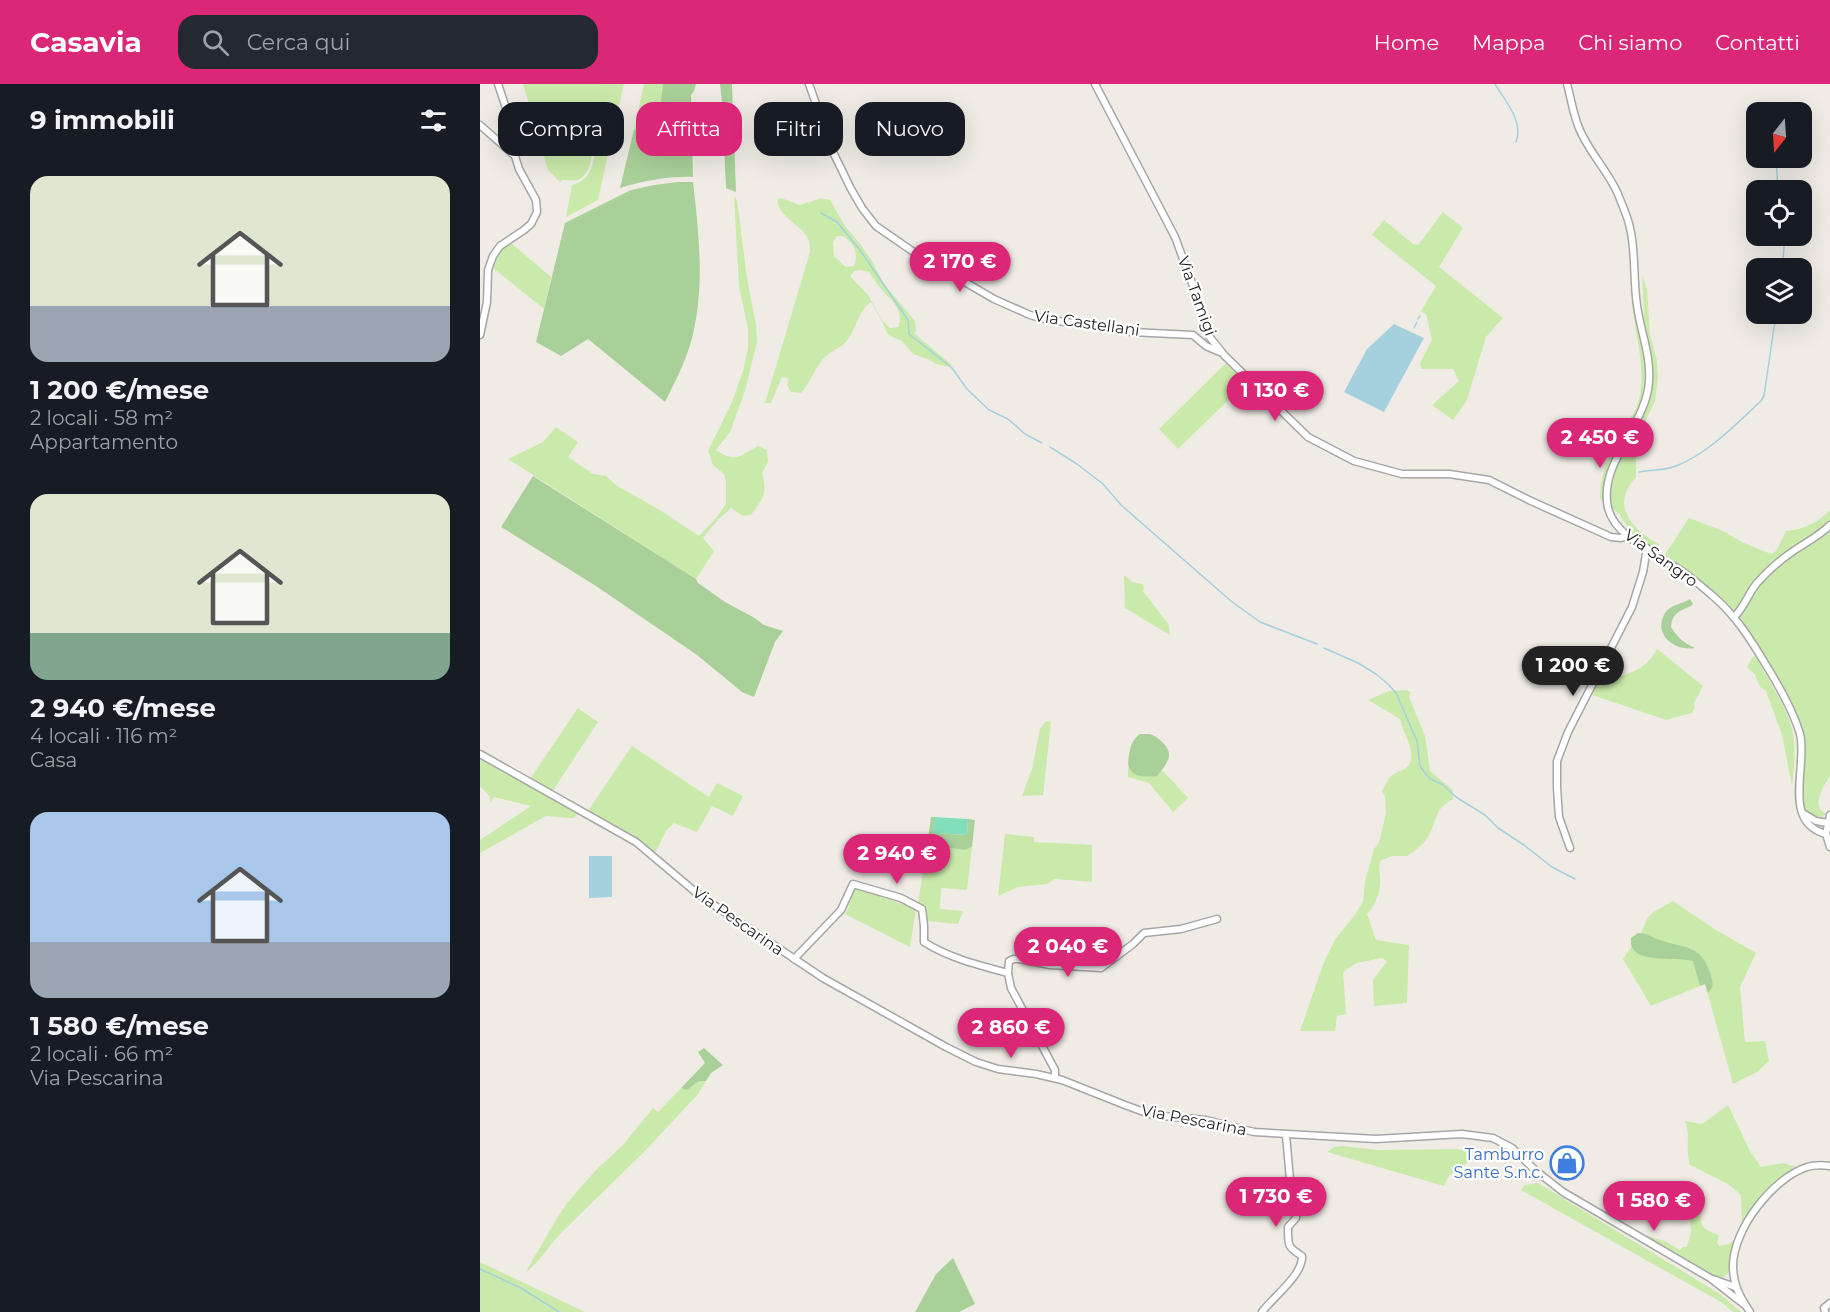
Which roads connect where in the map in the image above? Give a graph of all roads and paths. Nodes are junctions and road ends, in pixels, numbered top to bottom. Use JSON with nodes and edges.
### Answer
{"nodes":[{"id":1,"x":498,"y":84,"type":"edge"},
{"id":2,"x":809,"y":84,"type":"edge"},
{"id":3,"x":1095,"y":84,"type":"edge"},
{"id":4,"x":1567,"y":84,"type":"edge"},
{"id":5,"x":504,"y":102,"type":"edge"},
{"id":6,"x":480,"y":125,"type":"edge"},
{"id":7,"x":480,"y":335,"type":"edge"},
{"id":8,"x":1223,"y":354,"type":"junction"},
{"id":9,"x":1830,"y":525,"type":"edge"},
{"id":10,"x":1627,"y":536,"type":"junction"},
{"id":11,"x":1647,"y":549,"type":"junction"},
{"id":12,"x":1734,"y":617,"type":"junction"},
{"id":13,"x":480,"y":754,"type":"edge"},
{"id":14,"x":1801,"y":811,"type":"junction"},
{"id":15,"x":1830,"y":815,"type":"edge"},
{"id":16,"x":1828,"y":823,"type":"junction"},
{"id":17,"x":1826,"y":834,"type":"junction"},
{"id":18,"x":1830,"y":847,"type":"edge"},
{"id":19,"x":1570,"y":848,"type":"dead end"},
{"id":20,"x":1217,"y":919,"type":"dead end"},
{"id":21,"x":794,"y":959,"type":"junction"},
{"id":22,"x":1008,"y":973,"type":"junction"},
{"id":23,"x":1055,"y":1078,"type":"junction"},
{"id":24,"x":1286,"y":1135,"type":"junction"},
{"id":25,"x":1830,"y":1166,"type":"edge"},
{"id":26,"x":1733,"y":1270,"type":"junction"},
{"id":27,"x":1719,"y":1283,"type":"junction"},
{"id":28,"x":1735,"y":1287,"type":"junction"},
{"id":29,"x":1830,"y":1303,"type":"edge"},
{"id":30,"x":1748,"y":1309,"type":"edge"},
{"id":31,"x":1262,"y":1312,"type":"edge"},
{"id":32,"x":1825,"y":1312,"type":"edge"}],
"edges":[{"from":1,"to":5,"type":"street"},
{"from":2,"to":8,"type":"street","name":"Via Castellani"},
{"from":3,"to":8,"type":"street","name":"Via Tamigi"},
{"from":4,"to":10,"type":"street","name":"Via Sangro"},
{"from":6,"to":7,"type":"street"},
{"from":8,"to":10,"type":"street","name":"Via Tamigi"},
{"from":9,"to":12,"type":"street"},
{"from":10,"to":11,"type":"street","name":"Via Sangro"},
{"from":11,"to":12,"type":"street","name":"Via Sangro"},
{"from":11,"to":19,"type":"street"},
{"from":12,"to":14,"type":"street","name":"Via Sangro"},
{"from":13,"to":21,"type":"street","name":"Via Pescarina"},
{"from":14,"to":16,"type":"street"},
{"from":14,"to":17,"type":"street"},
{"from":15,"to":16,"type":"street"},
{"from":16,"to":17,"type":"street"},
{"from":17,"to":18,"type":"street"},
{"from":20,"to":22,"type":"street"},
{"from":21,"to":22,"type":"street"},
{"from":21,"to":23,"type":"street","name":"Via Pescarina"},
{"from":22,"to":23,"type":"street"},
{"from":23,"to":24,"type":"street","name":"Via Pescarina"},
{"from":24,"to":27,"type":"street","name":"Via Pescarina"},
{"from":24,"to":31,"type":"street"},
{"from":25,"to":26,"type":"street"},
{"from":26,"to":27,"type":"street"},
{"from":26,"to":28,"type":"street"},
{"from":27,"to":28,"type":"street"},
{"from":27,"to":30,"type":"street","name":"Via Pescarina"},
{"from":28,"to":30,"type":"street"},
{"from":29,"to":32,"type":"street"}]}
